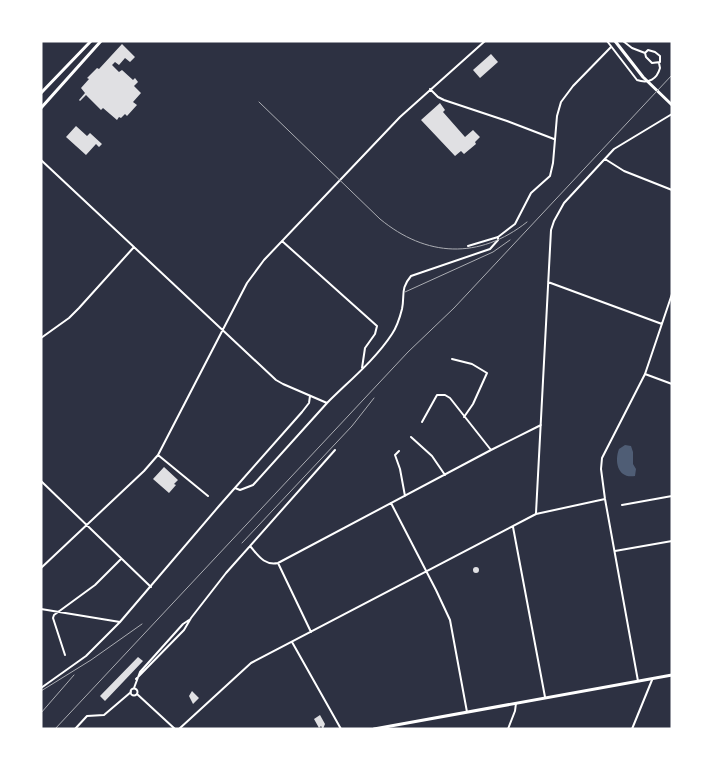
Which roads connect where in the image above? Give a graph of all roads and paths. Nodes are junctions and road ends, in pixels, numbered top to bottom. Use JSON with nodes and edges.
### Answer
{"nodes":[{"id":1,"x":91,"y":41,"type":"edge"},
{"id":2,"x":101,"y":41,"type":"edge"},
{"id":3,"x":485,"y":41,"type":"edge"},
{"id":4,"x":607,"y":41,"type":"edge"},
{"id":5,"x":616,"y":41,"type":"edge"},
{"id":6,"x":623,"y":41,"type":"edge"},
{"id":7,"x":611,"y":47,"type":"junction"},
{"id":8,"x":645,"y":52,"type":"junction"},
{"id":9,"x":658,"y":63,"type":"junction"},
{"id":10,"x":430,"y":89,"type":"junction"},
{"id":11,"x":41,"y":93,"type":"edge"},
{"id":12,"x":672,"y":105,"type":"edge"},
{"id":13,"x":41,"y":108,"type":"edge"},
{"id":14,"x":672,"y":114,"type":"edge"},
{"id":15,"x":555,"y":139,"type":"junction"},
{"id":16,"x":604,"y":159,"type":"junction"},
{"id":17,"x":41,"y":160,"type":"edge"},
{"id":18,"x":672,"y":190,"type":"edge"},
{"id":19,"x":498,"y":237,"type":"junction"},
{"id":20,"x":282,"y":241,"type":"junction"},
{"id":21,"x":468,"y":246,"type":"dead end"},
{"id":22,"x":134,"y":247,"type":"junction"},
{"id":23,"x":548,"y":282,"type":"junction"},
{"id":24,"x":672,"y":294,"type":"edge"},
{"id":25,"x":662,"y":324,"type":"junction"},
{"id":26,"x":223,"y":329,"type":"junction"},
{"id":27,"x":41,"y":338,"type":"edge"},
{"id":28,"x":452,"y":359,"type":"dead end"},
{"id":29,"x":362,"y":368,"type":"junction"},
{"id":30,"x":645,"y":374,"type":"junction"},
{"id":31,"x":672,"y":384,"type":"edge"},
{"id":32,"x":310,"y":396,"type":"junction"},
{"id":33,"x":327,"y":403,"type":"junction"},
{"id":34,"x":464,"y":417,"type":"junction"},
{"id":35,"x":422,"y":422,"type":"dead end"},
{"id":36,"x":541,"y":425,"type":"junction"},
{"id":37,"x":411,"y":438,"type":"dead end"},
{"id":38,"x":336,"y":450,"type":"dead end"},
{"id":39,"x":491,"y":450,"type":"junction"},
{"id":40,"x":399,"y":451,"type":"dead end"},
{"id":41,"x":158,"y":455,"type":"junction"},
{"id":42,"x":445,"y":475,"type":"junction"},
{"id":43,"x":41,"y":481,"type":"edge"},
{"id":44,"x":235,"y":488,"type":"junction"},
{"id":45,"x":208,"y":496,"type":"dead end"},
{"id":46,"x":405,"y":496,"type":"junction"},
{"id":47,"x":672,"y":496,"type":"edge"},
{"id":48,"x":605,"y":499,"type":"junction"},
{"id":49,"x":392,"y":503,"type":"junction"},
{"id":50,"x":622,"y":505,"type":"dead end"},
{"id":51,"x":536,"y":514,"type":"junction"},
{"id":52,"x":87,"y":526,"type":"junction"},
{"id":53,"x":514,"y":526,"type":"junction"},
{"id":54,"x":672,"y":541,"type":"edge"},
{"id":55,"x":250,"y":546,"type":"junction"},
{"id":56,"x":615,"y":551,"type":"junction"},
{"id":57,"x":122,"y":559,"type":"junction"},
{"id":58,"x":278,"y":563,"type":"junction"},
{"id":59,"x":41,"y":568,"type":"edge"},
{"id":60,"x":426,"y":572,"type":"junction"},
{"id":61,"x":151,"y":587,"type":"junction"},
{"id":62,"x":41,"y":609,"type":"edge"},
{"id":63,"x":56,"y":612,"type":"junction"},
{"id":64,"x":191,"y":618,"type":"junction"},
{"id":65,"x":120,"y":622,"type":"junction"},
{"id":66,"x":312,"y":632,"type":"junction"},
{"id":67,"x":292,"y":642,"type":"junction"},
{"id":68,"x":65,"y":655,"type":"dead end"},
{"id":69,"x":672,"y":675,"type":"edge"},
{"id":70,"x":652,"y":678,"type":"junction"},
{"id":71,"x":136,"y":679,"type":"junction"},
{"id":72,"x":638,"y":681,"type":"junction"},
{"id":73,"x":41,"y":688,"type":"edge"},
{"id":74,"x":134,"y":688,"type":"junction"},
{"id":75,"x":131,"y":692,"type":"junction"},
{"id":76,"x":137,"y":694,"type":"junction"},
{"id":77,"x":545,"y":697,"type":"junction"},
{"id":78,"x":516,"y":702,"type":"junction"},
{"id":79,"x":467,"y":712,"type":"junction"},
{"id":80,"x":74,"y":729,"type":"edge"},
{"id":81,"x":175,"y":729,"type":"edge"},
{"id":82,"x":179,"y":729,"type":"edge"},
{"id":83,"x":341,"y":729,"type":"edge"},
{"id":84,"x":374,"y":729,"type":"edge"},
{"id":85,"x":508,"y":729,"type":"edge"},
{"id":86,"x":632,"y":729,"type":"edge"}],
"edges":[{"from":1,"to":11,"type":"main road"},
{"from":2,"to":13,"type":"main road"},
{"from":3,"to":10,"type":"street"},
{"from":4,"to":7,"type":"street"},
{"from":5,"to":12,"type":"main road"},
{"from":6,"to":8,"type":"street"},
{"from":7,"to":9,"type":"street"},
{"from":7,"to":15,"type":"street"},
{"from":8,"to":9,"type":"street"},
{"from":8,"to":9,"type":"street"},
{"from":10,"to":15,"type":"street"},
{"from":10,"to":20,"type":"street"},
{"from":14,"to":16,"type":"street"},
{"from":15,"to":19,"type":"street"},
{"from":16,"to":18,"type":"street"},
{"from":16,"to":23,"type":"street"},
{"from":17,"to":22,"type":"street"},
{"from":19,"to":21,"type":"street"},
{"from":19,"to":29,"type":"street"},
{"from":20,"to":26,"type":"street"},
{"from":20,"to":29,"type":"street"},
{"from":22,"to":26,"type":"street"},
{"from":22,"to":27,"type":"street"},
{"from":23,"to":25,"type":"street"},
{"from":23,"to":36,"type":"street"},
{"from":24,"to":25,"type":"street"},
{"from":25,"to":30,"type":"street"},
{"from":26,"to":32,"type":"street"},
{"from":26,"to":41,"type":"street"},
{"from":28,"to":34,"type":"street"},
{"from":29,"to":33,"type":"street"},
{"from":30,"to":31,"type":"street"},
{"from":30,"to":48,"type":"street"},
{"from":32,"to":33,"type":"street"},
{"from":32,"to":44,"type":"street"},
{"from":33,"to":44,"type":"street"},
{"from":34,"to":35,"type":"street"},
{"from":34,"to":39,"type":"street"},
{"from":36,"to":39,"type":"street"},
{"from":36,"to":51,"type":"street"},
{"from":37,"to":42,"type":"street"},
{"from":38,"to":55,"type":"street"},
{"from":39,"to":42,"type":"street"},
{"from":40,"to":46,"type":"street"},
{"from":41,"to":45,"type":"street"},
{"from":41,"to":52,"type":"street"},
{"from":42,"to":46,"type":"street"},
{"from":43,"to":52,"type":"street"},
{"from":44,"to":61,"type":"street"},
{"from":46,"to":49,"type":"street"},
{"from":47,"to":50,"type":"street"},
{"from":48,"to":51,"type":"street"},
{"from":48,"to":56,"type":"street"},
{"from":49,"to":58,"type":"street"},
{"from":49,"to":60,"type":"street"},
{"from":51,"to":53,"type":"street"},
{"from":52,"to":57,"type":"street"},
{"from":52,"to":59,"type":"street"},
{"from":53,"to":60,"type":"street"},
{"from":53,"to":77,"type":"street"},
{"from":54,"to":56,"type":"street"},
{"from":55,"to":58,"type":"street"},
{"from":55,"to":64,"type":"street"},
{"from":56,"to":72,"type":"street"},
{"from":57,"to":61,"type":"street"},
{"from":57,"to":63,"type":"street"},
{"from":58,"to":66,"type":"street"},
{"from":60,"to":66,"type":"street"},
{"from":60,"to":79,"type":"street"},
{"from":61,"to":65,"type":"street"},
{"from":62,"to":63,"type":"street"},
{"from":63,"to":65,"type":"street"},
{"from":63,"to":68,"type":"street"},
{"from":64,"to":71,"type":"street"},
{"from":64,"to":71,"type":"street"},
{"from":65,"to":73,"type":"street"},
{"from":66,"to":67,"type":"street"},
{"from":67,"to":82,"type":"street"},
{"from":67,"to":83,"type":"street"},
{"from":69,"to":70,"type":"main road"},
{"from":70,"to":72,"type":"main road"},
{"from":70,"to":86,"type":"street"},
{"from":71,"to":74,"type":"street"},
{"from":72,"to":77,"type":"main road"},
{"from":74,"to":75,"type":"street"},
{"from":74,"to":76,"type":"street"},
{"from":75,"to":76,"type":"street"},
{"from":75,"to":80,"type":"street"},
{"from":76,"to":81,"type":"street"},
{"from":77,"to":78,"type":"main road"},
{"from":78,"to":79,"type":"main road"},
{"from":78,"to":85,"type":"street"},
{"from":79,"to":84,"type":"main road"}]}
